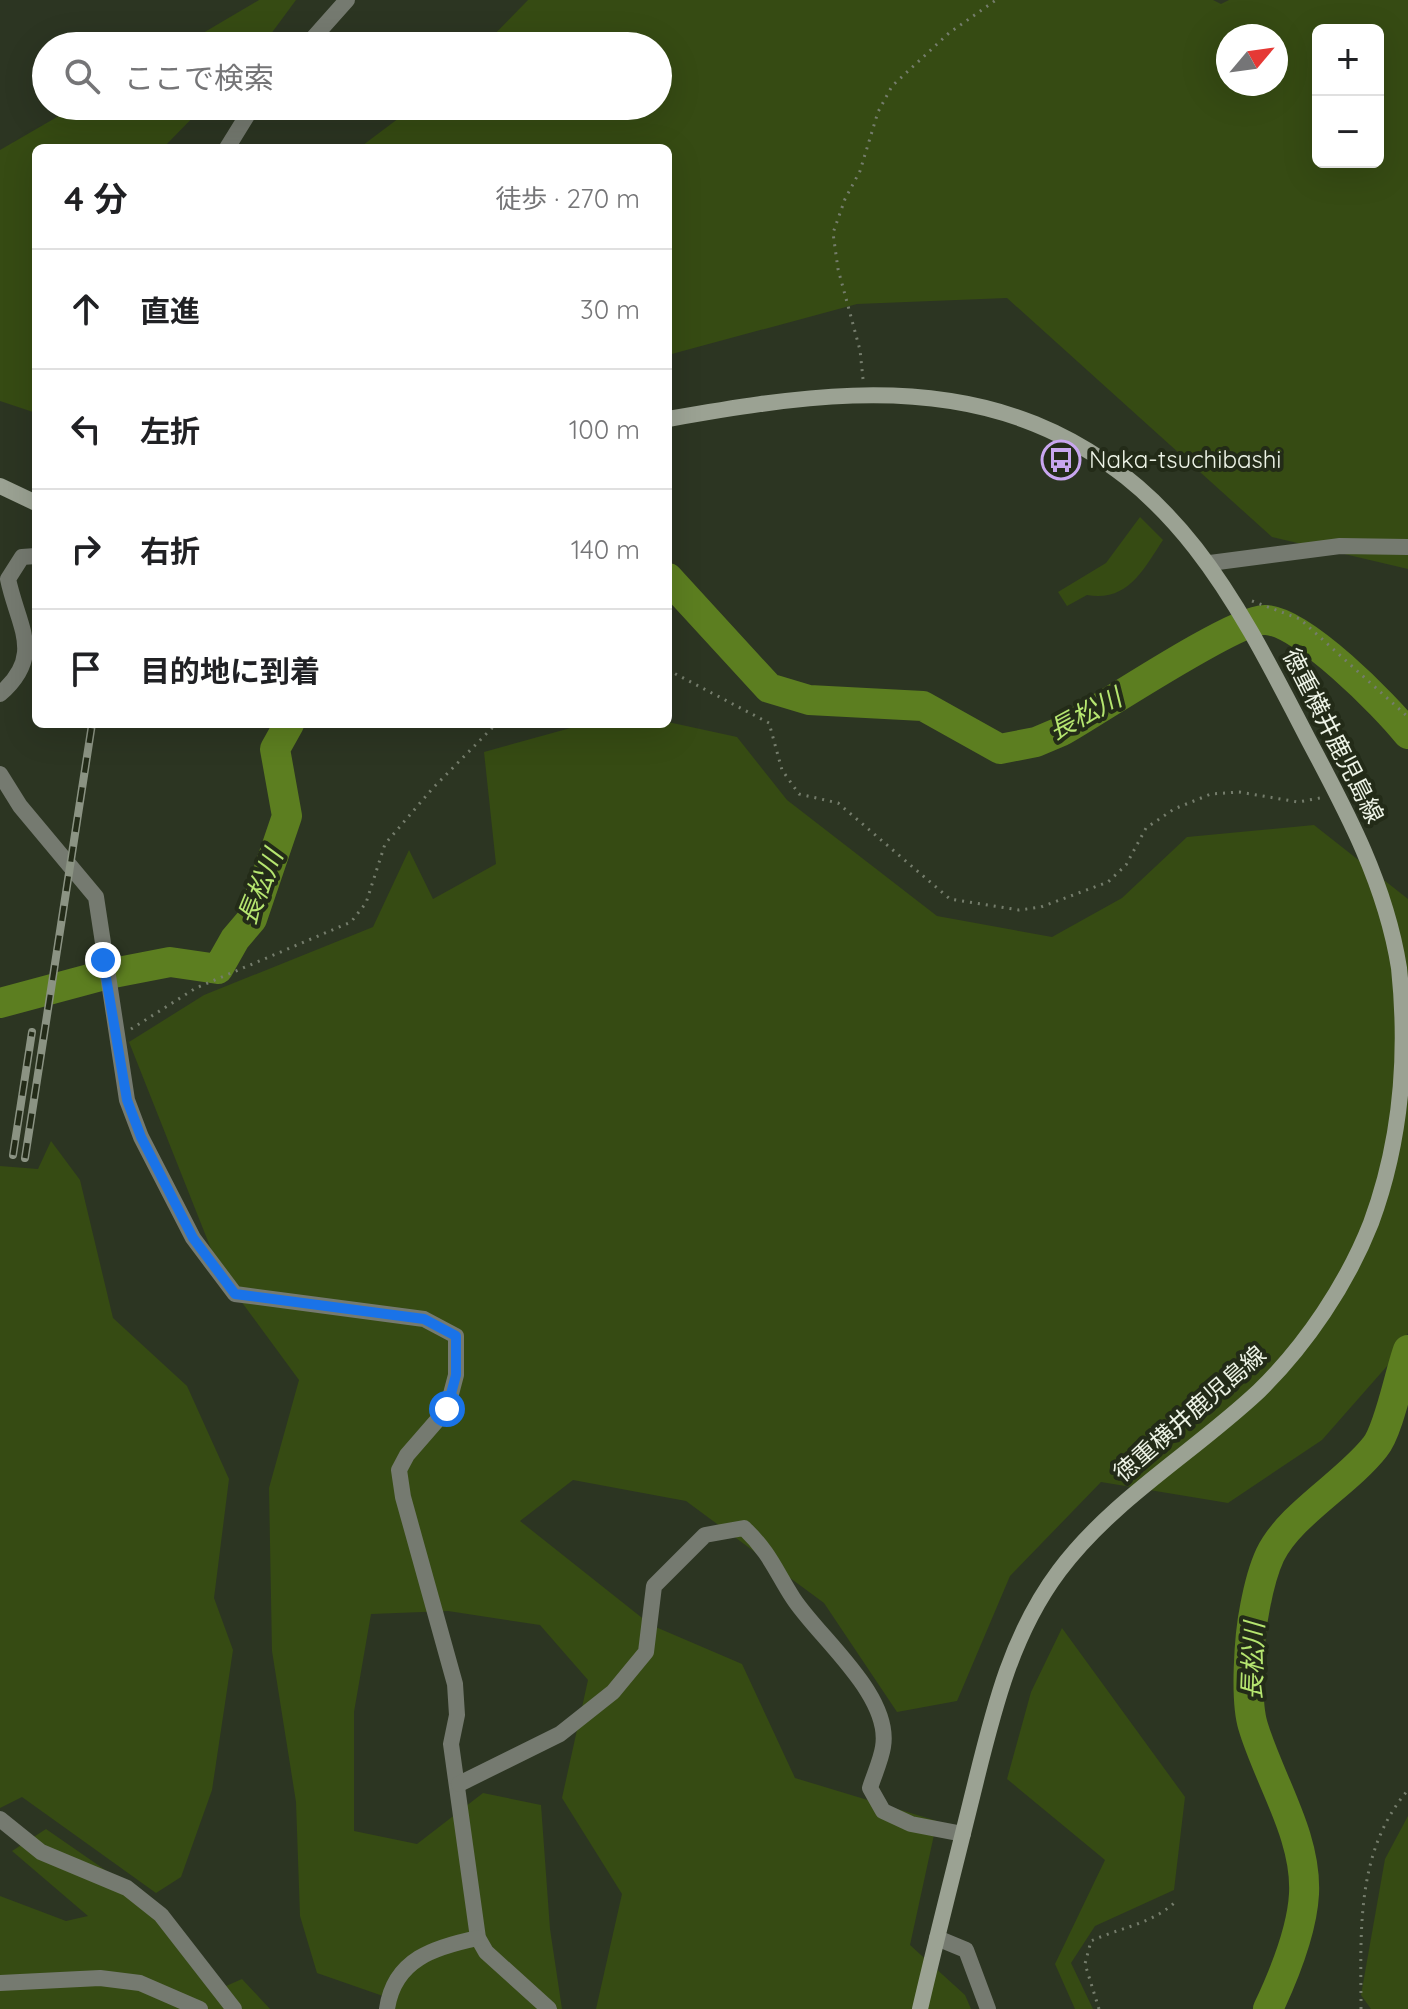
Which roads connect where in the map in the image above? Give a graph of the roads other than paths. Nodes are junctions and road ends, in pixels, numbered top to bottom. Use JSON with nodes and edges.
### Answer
{"nodes":[{"id":1,"x":347,"y":0,"type":"edge"},
{"id":2,"x":318,"y":32,"type":"edge"},
{"id":3,"x":244,"y":120,"type":"edge"},
{"id":4,"x":229,"y":144,"type":"edge"},
{"id":5,"x":672,"y":418,"type":"edge"},
{"id":6,"x":0,"y":486,"type":"edge"},
{"id":7,"x":32,"y":501,"type":"edge"},
{"id":8,"x":1408,"y":547,"type":"edge"},
{"id":9,"x":32,"y":556,"type":"edge"},
{"id":10,"x":1210,"y":563,"type":"junction"},
{"id":11,"x":0,"y":694,"type":"edge"},
{"id":12,"x":0,"y":774,"type":"edge"},
{"id":13,"x":459,"y":1784,"type":"junction"},
{"id":14,"x":0,"y":1819,"type":"edge"},
{"id":15,"x":963,"y":1834,"type":"junction"},
{"id":16,"x":478,"y":1938,"type":"junction"},
{"id":17,"x":937,"y":1938,"type":"junction"},
{"id":18,"x":0,"y":1983,"type":"edge"},
{"id":19,"x":200,"y":2009,"type":"edge"},
{"id":20,"x":234,"y":2009,"type":"edge"},
{"id":21,"x":387,"y":2009,"type":"edge"},
{"id":22,"x":549,"y":2009,"type":"edge"},
{"id":23,"x":920,"y":2009,"type":"edge"},
{"id":24,"x":988,"y":2009,"type":"edge"}],
"edges":[{"from":1,"to":2,"type":"street"},
{"from":3,"to":4,"type":"street"},
{"from":5,"to":10,"type":"main road","name":"徳重横井鹿児島線"},
{"from":6,"to":7,"type":"main road"},
{"from":8,"to":10,"type":"street"},
{"from":9,"to":11,"type":"street"},
{"from":10,"to":15,"type":"main road","name":"徳重横井鹿児島線"},
{"from":12,"to":13,"type":"street"},
{"from":13,"to":15,"type":"street"},
{"from":13,"to":16,"type":"street"},
{"from":14,"to":20,"type":"street"},
{"from":15,"to":17,"type":"main road","name":"徳重横井鹿児島線"},
{"from":16,"to":21,"type":"street"},
{"from":16,"to":22,"type":"street"},
{"from":17,"to":23,"type":"main road","name":"徳重横井鹿児島線"},
{"from":17,"to":24,"type":"street"},
{"from":18,"to":19,"type":"street"}]}
